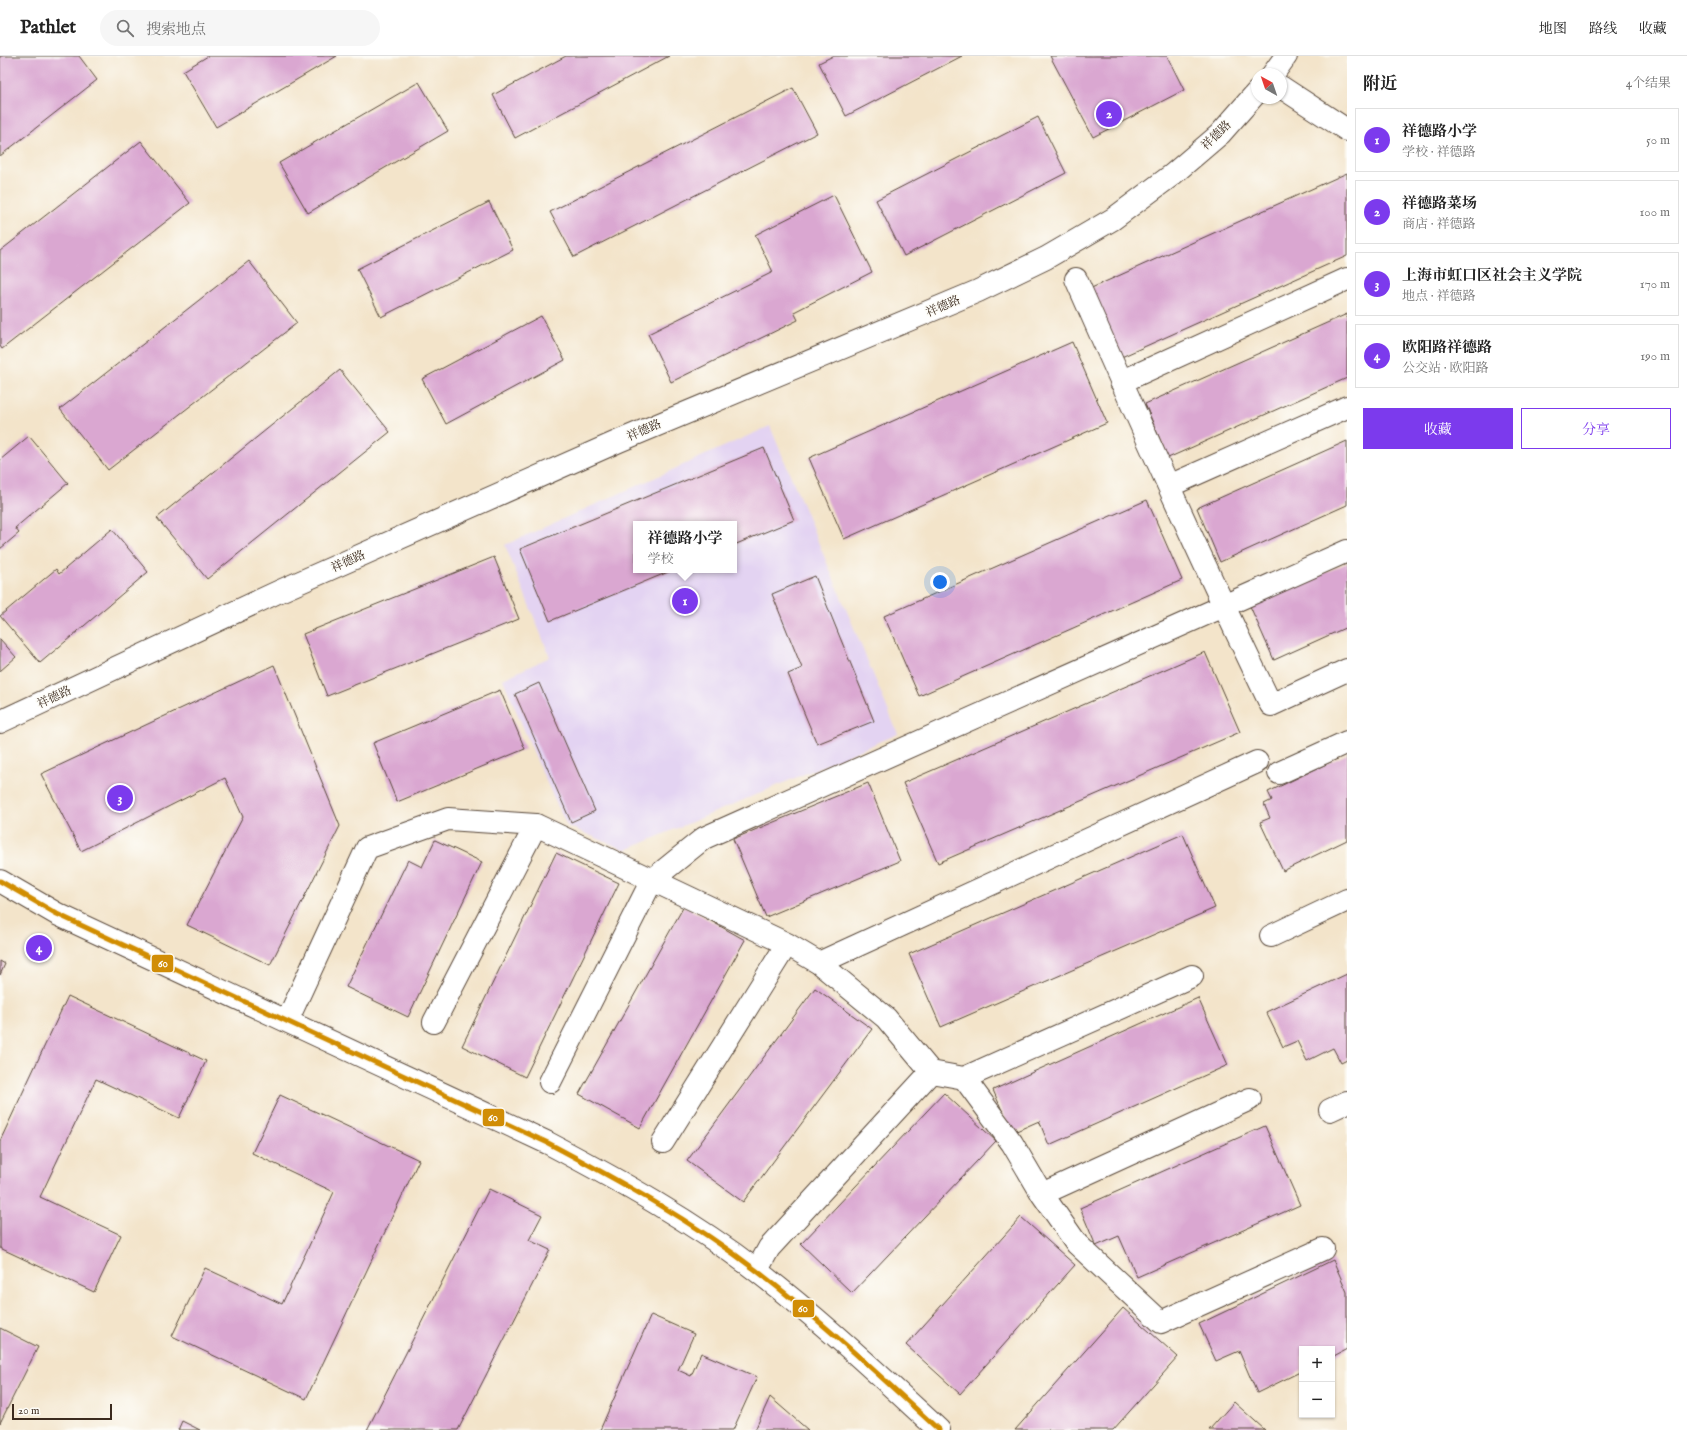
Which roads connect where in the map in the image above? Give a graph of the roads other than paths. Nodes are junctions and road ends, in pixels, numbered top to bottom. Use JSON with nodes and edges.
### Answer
{"nodes":[{"id":1,"x":1286,"y":56,"type":"edge"},
{"id":2,"x":1277,"y":68,"type":"edge"},
{"id":3,"x":1287,"y":91,"type":"edge"},
{"id":4,"x":1251,"y":99,"type":"edge"},
{"id":5,"x":1347,"y":130,"type":"edge"},
{"id":6,"x":1076,"y":279,"type":"dead end"},
{"id":7,"x":1347,"y":279,"type":"edge"},
{"id":8,"x":1121,"y":382,"type":"junction"},
{"id":9,"x":1347,"y":407,"type":"edge"},
{"id":10,"x":1169,"y":486,"type":"junction"},
{"id":11,"x":1347,"y":551,"type":"edge"},
{"id":12,"x":1224,"y":607,"type":"junction"},
{"id":13,"x":1347,"y":670,"type":"edge"},
{"id":14,"x":0,"y":722,"type":"edge"},
{"id":15,"x":1347,"y":742,"type":"edge"},
{"id":16,"x":1257,"y":762,"type":"dead end"},
{"id":17,"x":1279,"y":773,"type":"dead end"},
{"id":18,"x":536,"y":825,"type":"junction"},
{"id":19,"x":652,"y":880,"type":"junction"},
{"id":20,"x":0,"y":881,"type":"edge"},
{"id":21,"x":1347,"y":900,"type":"edge"},
{"id":22,"x":1271,"y":936,"type":"dead end"},
{"id":23,"x":787,"y":944,"type":"junction"},
{"id":24,"x":819,"y":963,"type":"junction"},
{"id":25,"x":1192,"y":976,"type":"dead end"},
{"id":26,"x":287,"y":1021,"type":"junction"},
{"id":27,"x":434,"y":1022,"type":"dead end"},
{"id":28,"x":931,"y":1072,"type":"junction"},
{"id":29,"x":964,"y":1078,"type":"junction"},
{"id":30,"x":550,"y":1082,"type":"dead end"},
{"id":31,"x":1250,"y":1099,"type":"dead end"},
{"id":32,"x":663,"y":1142,"type":"dead end"},
{"id":33,"x":1042,"y":1194,"type":"junction"},
{"id":34,"x":1323,"y":1249,"type":"dead end"},
{"id":35,"x":757,"y":1270,"type":"junction"},
{"id":36,"x":939,"y":1430,"type":"edge"}],
"edges":[{"from":1,"to":2,"type":"street"},
{"from":3,"to":5,"type":"street"},
{"from":4,"to":14,"type":"street","name":"祥德路"},
{"from":6,"to":8,"type":"street"},
{"from":7,"to":8,"type":"street"},
{"from":8,"to":10,"type":"street"},
{"from":9,"to":10,"type":"street"},
{"from":10,"to":12,"type":"street"},
{"from":11,"to":12,"type":"street"},
{"from":12,"to":13,"type":"street"},
{"from":12,"to":19,"type":"street"},
{"from":15,"to":17,"type":"street"},
{"from":16,"to":24,"type":"street"},
{"from":18,"to":19,"type":"street"},
{"from":18,"to":26,"type":"street"},
{"from":18,"to":27,"type":"street"},
{"from":19,"to":23,"type":"street"},
{"from":19,"to":30,"type":"street"},
{"from":20,"to":26,"type":"street"},
{"from":21,"to":22,"type":"street"},
{"from":23,"to":24,"type":"street"},
{"from":23,"to":32,"type":"street"},
{"from":24,"to":28,"type":"street"},
{"from":25,"to":29,"type":"street"},
{"from":26,"to":35,"type":"street"},
{"from":28,"to":29,"type":"street"},
{"from":28,"to":35,"type":"street"},
{"from":29,"to":33,"type":"street"},
{"from":31,"to":33,"type":"street"},
{"from":33,"to":34,"type":"street"},
{"from":35,"to":36,"type":"street"}]}
